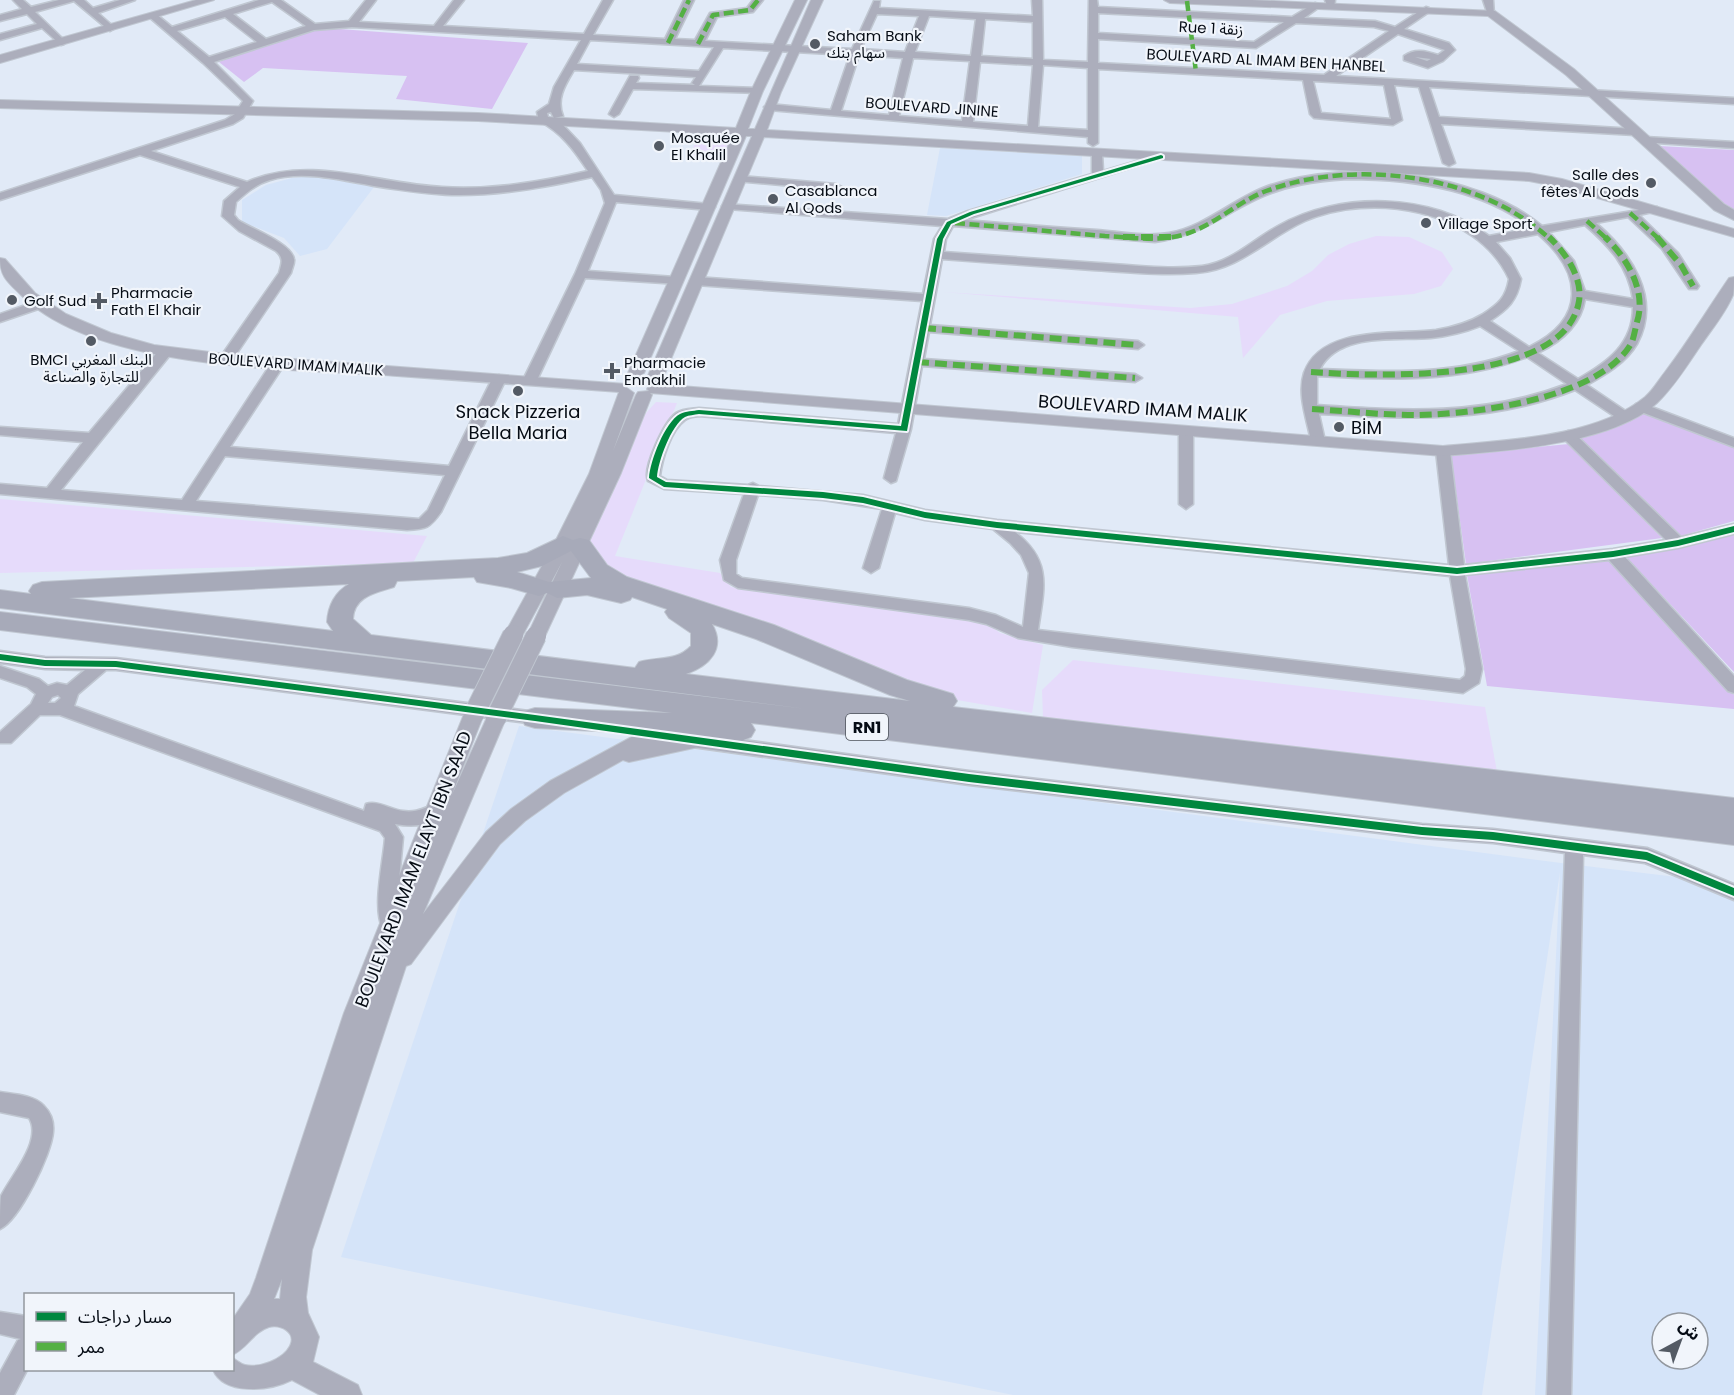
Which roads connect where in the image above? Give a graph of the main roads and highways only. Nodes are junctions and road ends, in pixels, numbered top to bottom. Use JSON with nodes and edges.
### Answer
{"nodes":[{"id":1,"x":0,"y":591,"type":"edge"},
{"id":2,"x":0,"y":599,"type":"edge"},
{"id":3,"x":0,"y":621,"type":"edge"},
{"id":4,"x":364,"y":644,"type":"junction"},
{"id":5,"x":591,"y":672,"type":"junction"},
{"id":6,"x":535,"y":718,"type":"road end"},
{"id":7,"x":1049,"y":727,"type":"junction"},
{"id":8,"x":997,"y":743,"type":"junction"},
{"id":9,"x":1734,"y":810,"type":"edge"},
{"id":10,"x":1734,"y":833,"type":"edge"}],
"edges":[{"from":1,"to":7,"type":"highway"},
{"from":2,"to":4,"type":"highway","number":"RN1"},
{"from":3,"to":8,"type":"highway","number":"RN1"},
{"from":4,"to":5,"type":"highway","number":"RN1"},
{"from":4,"to":5,"type":"highway"},
{"from":5,"to":7,"type":"highway","number":"RN1"},
{"from":6,"to":8,"type":"highway"},
{"from":7,"to":9,"type":"highway","number":"RN1"},
{"from":8,"to":10,"type":"highway","number":"RN1"}]}
